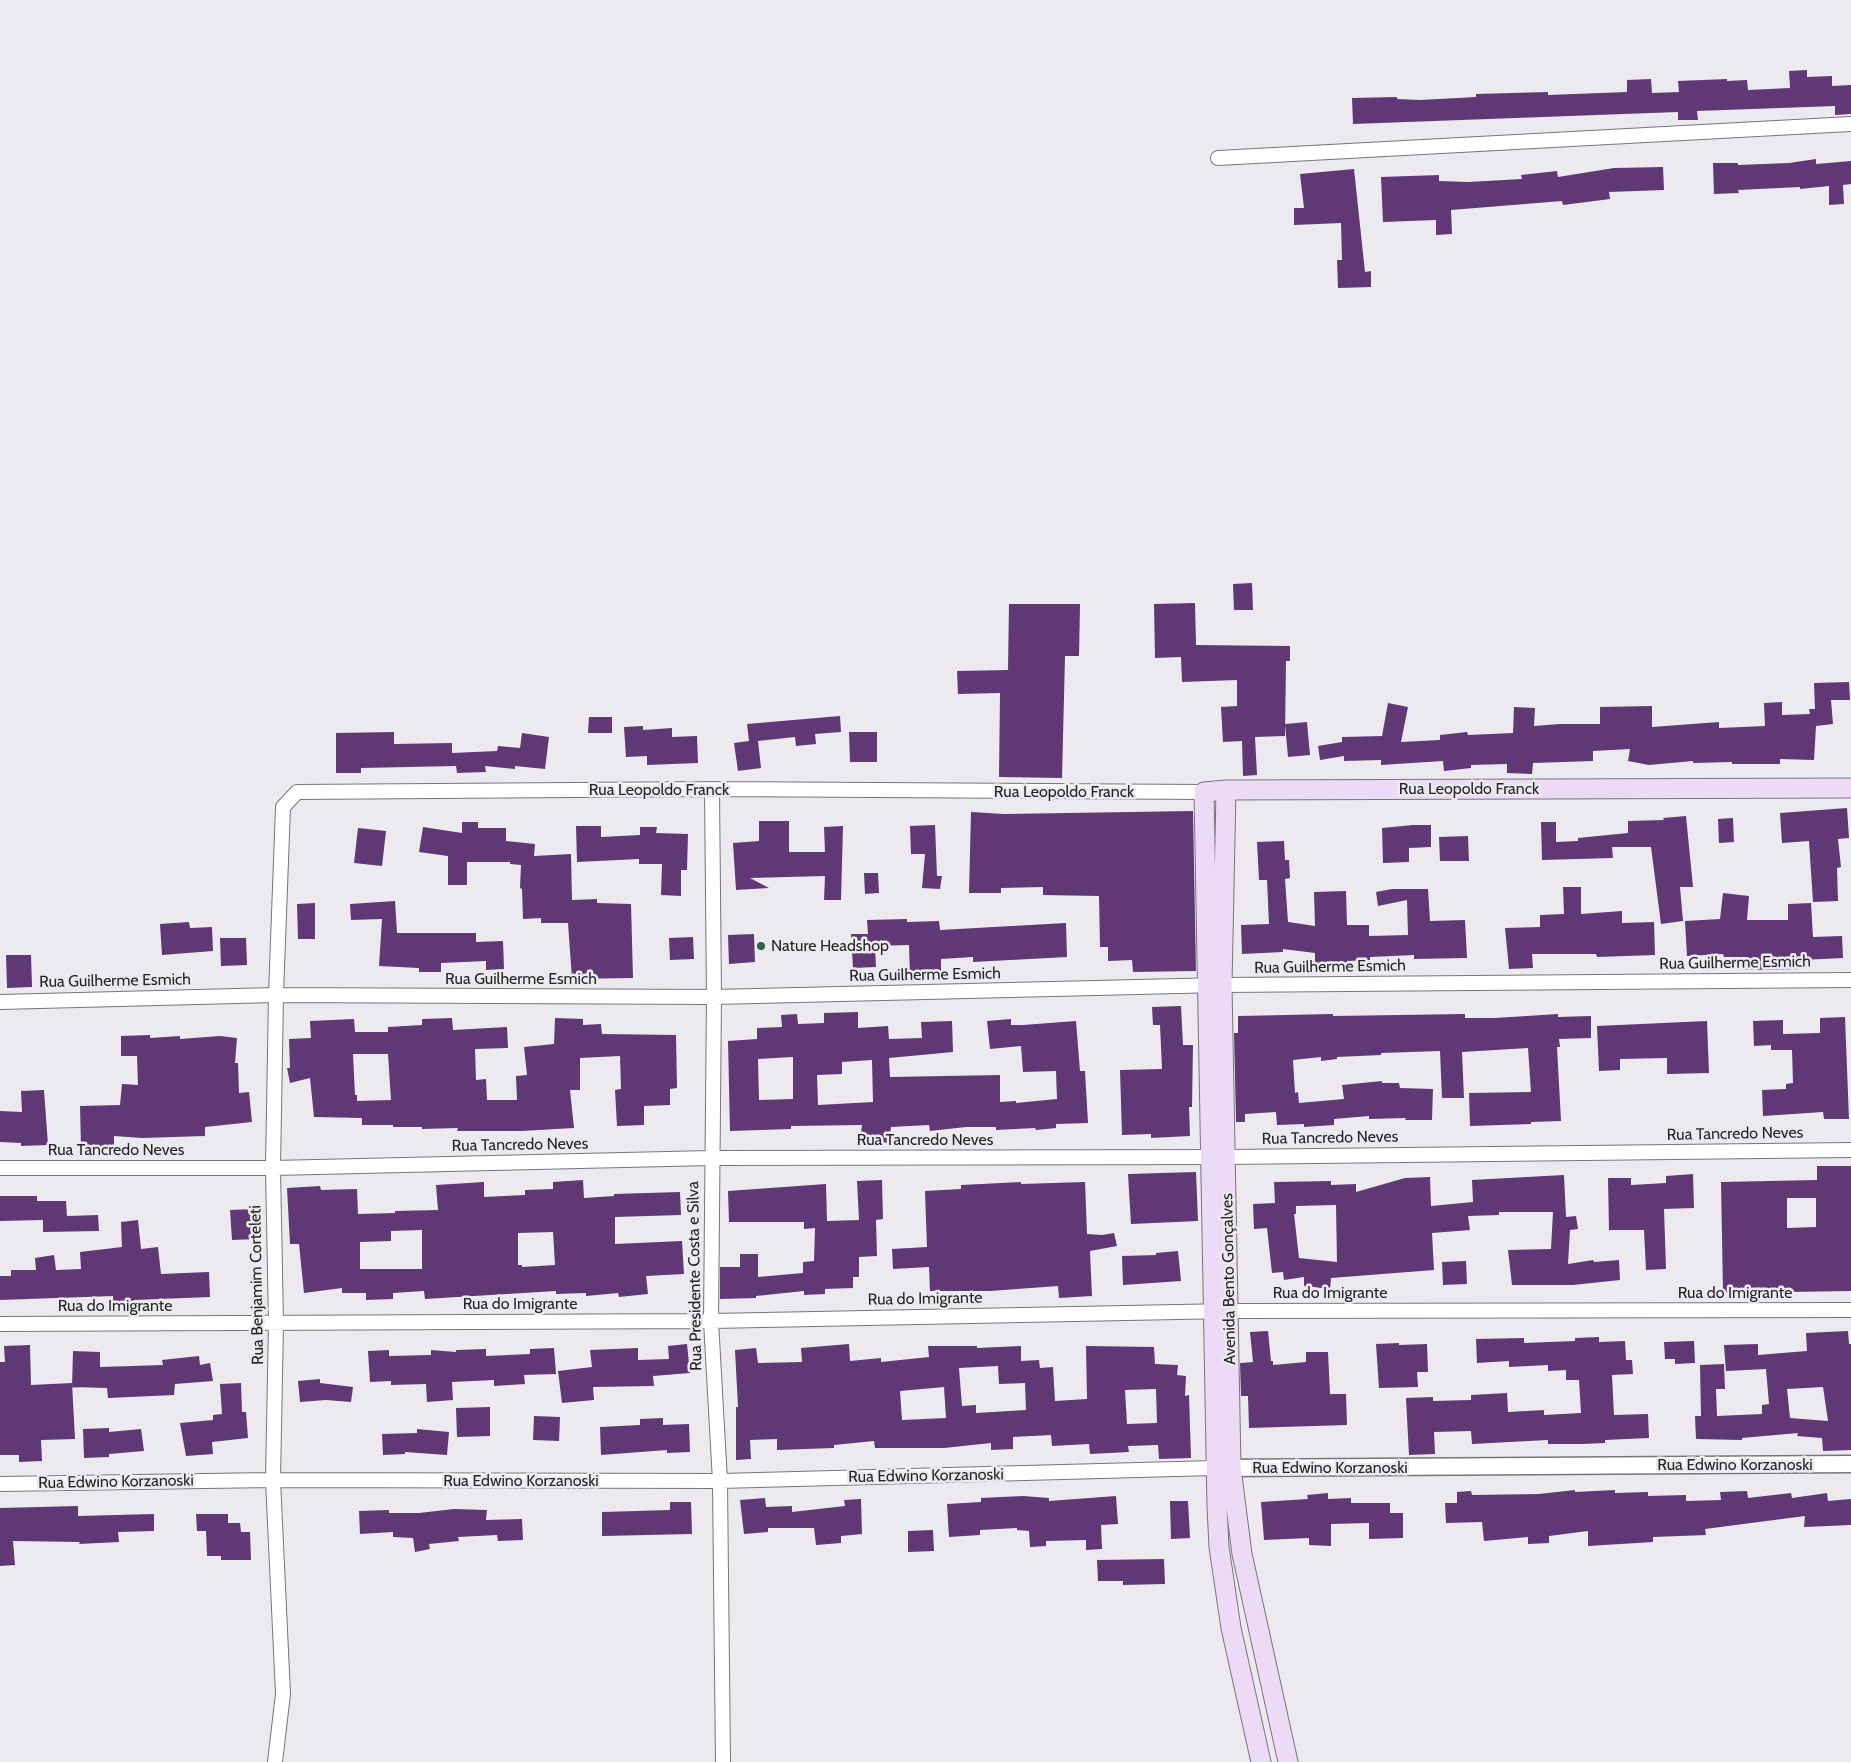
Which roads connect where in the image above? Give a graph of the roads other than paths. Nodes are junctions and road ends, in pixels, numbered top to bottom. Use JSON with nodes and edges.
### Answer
{"nodes":[{"id":1,"x":1851,"y":124,"type":"edge"},
{"id":2,"x":1218,"y":158,"type":"dead end"},
{"id":3,"x":1851,"y":788,"type":"edge"},
{"id":4,"x":712,"y":789,"type":"junction"},
{"id":5,"x":1226,"y":790,"type":"junction"},
{"id":6,"x":1204,"y":792,"type":"junction"},
{"id":7,"x":283,"y":807,"type":"joint"},
{"id":8,"x":1851,"y":980,"type":"edge"},
{"id":9,"x":1215,"y":986,"type":"junction"},
{"id":10,"x":276,"y":995,"type":"junction"},
{"id":11,"x":714,"y":997,"type":"junction"},
{"id":12,"x":0,"y":1002,"type":"edge"},
{"id":13,"x":1851,"y":1150,"type":"edge"},
{"id":14,"x":1219,"y":1156,"type":"junction"},
{"id":15,"x":711,"y":1158,"type":"junction"},
{"id":16,"x":0,"y":1168,"type":"edge"},
{"id":17,"x":273,"y":1168,"type":"junction"},
{"id":18,"x":1851,"y":1310,"type":"edge"},
{"id":19,"x":1221,"y":1312,"type":"junction"},
{"id":20,"x":711,"y":1320,"type":"junction"},
{"id":21,"x":276,"y":1323,"type":"junction"},
{"id":22,"x":0,"y":1324,"type":"edge"},
{"id":23,"x":1851,"y":1464,"type":"edge"},
{"id":24,"x":1223,"y":1468,"type":"junction"},
{"id":25,"x":273,"y":1480,"type":"junction"},
{"id":26,"x":720,"y":1481,"type":"junction"},
{"id":27,"x":0,"y":1484,"type":"edge"},
{"id":28,"x":1257,"y":1622,"type":"junction"},
{"id":29,"x":1231,"y":1628,"type":"junction"},
{"id":30,"x":275,"y":1762,"type":"edge"},
{"id":31,"x":723,"y":1762,"type":"edge"},
{"id":32,"x":1261,"y":1762,"type":"edge"},
{"id":33,"x":1288,"y":1762,"type":"edge"}],
"edges":[{"from":1,"to":2,"type":"street"},
{"from":3,"to":5,"type":"main road","name":"Rua Leopoldo Franck"},
{"from":4,"to":6,"type":"street","name":"Rua Leopoldo Franck"},
{"from":4,"to":7,"type":"street","name":"Rua Leopoldo Franck"},
{"from":4,"to":11,"type":"street","name":"Rua Presidente Costa e Silva"},
{"from":5,"to":6,"type":"main road","name":"Rua Leopoldo Franck"},
{"from":5,"to":9,"type":"main road","name":"Avenida Bento Gonçalves"},
{"from":6,"to":9,"type":"main road","name":"Avenida Bento Gonçalves"},
{"from":7,"to":10,"type":"street","name":"Rua Benjamim Corteleti"},
{"from":8,"to":9,"type":"street","name":"Rua Guilherme Esmich"},
{"from":9,"to":11,"type":"street","name":"Rua Guilherme Esmich"},
{"from":9,"to":14,"type":"main road","name":"Avenida Bento Gonçalves"},
{"from":10,"to":11,"type":"street","name":"Rua Guilherme Esmich"},
{"from":10,"to":12,"type":"street","name":"Rua Guilherme Esmich"},
{"from":10,"to":17,"type":"street","name":"Rua Benjamim Corteleti"},
{"from":11,"to":15,"type":"street","name":"Rua Presidente Costa e Silva"},
{"from":13,"to":14,"type":"street","name":"Rua Tancredo Neves"},
{"from":14,"to":15,"type":"street","name":"Rua Tancredo Neves"},
{"from":14,"to":19,"type":"main road","name":"Avenida Bento Gonçalves"},
{"from":15,"to":17,"type":"street","name":"Rua Tancredo Neves"},
{"from":15,"to":20,"type":"street","name":"Rua Presidente Costa e Silva"},
{"from":16,"to":17,"type":"street","name":"Rua Tancredo Neves"},
{"from":17,"to":21,"type":"street","name":"Rua Benjamim Corteleti"},
{"from":18,"to":19,"type":"street","name":"Rua do Imigrante"},
{"from":19,"to":20,"type":"street","name":"Rua do Imigrante"},
{"from":19,"to":24,"type":"main road","name":"Avenida Bento Gonçalves"},
{"from":20,"to":21,"type":"street","name":"Rua do Imigrante"},
{"from":20,"to":26,"type":"street","name":"Rua Presidente Costa e Silva"},
{"from":21,"to":22,"type":"street","name":"Rua do Imigrante"},
{"from":21,"to":25,"type":"street","name":"Rua Benjamim Corteleti"},
{"from":23,"to":24,"type":"street","name":"Rua Edwino Korzanoski"},
{"from":24,"to":26,"type":"street","name":"Rua Edwino Korzanoski"},
{"from":24,"to":28,"type":"main road","name":"Avenida Bento Gonçalves"},
{"from":24,"to":29,"type":"main road","name":"Avenida Bento Gonçalves"},
{"from":25,"to":26,"type":"street","name":"Rua Edwino Korzanoski"},
{"from":25,"to":27,"type":"street","name":"Rua Edwino Korzanoski"},
{"from":25,"to":30,"type":"street","name":"Rua Benjamim Corteleti"},
{"from":26,"to":31,"type":"street","name":"Rua Presidente Costa e Silva"},
{"from":28,"to":29,"type":"main road"},
{"from":28,"to":33,"type":"main road","name":"Avenida Bento Gonçalves"},
{"from":29,"to":32,"type":"main road","name":"Avenida Bento Gonçalves"}]}
